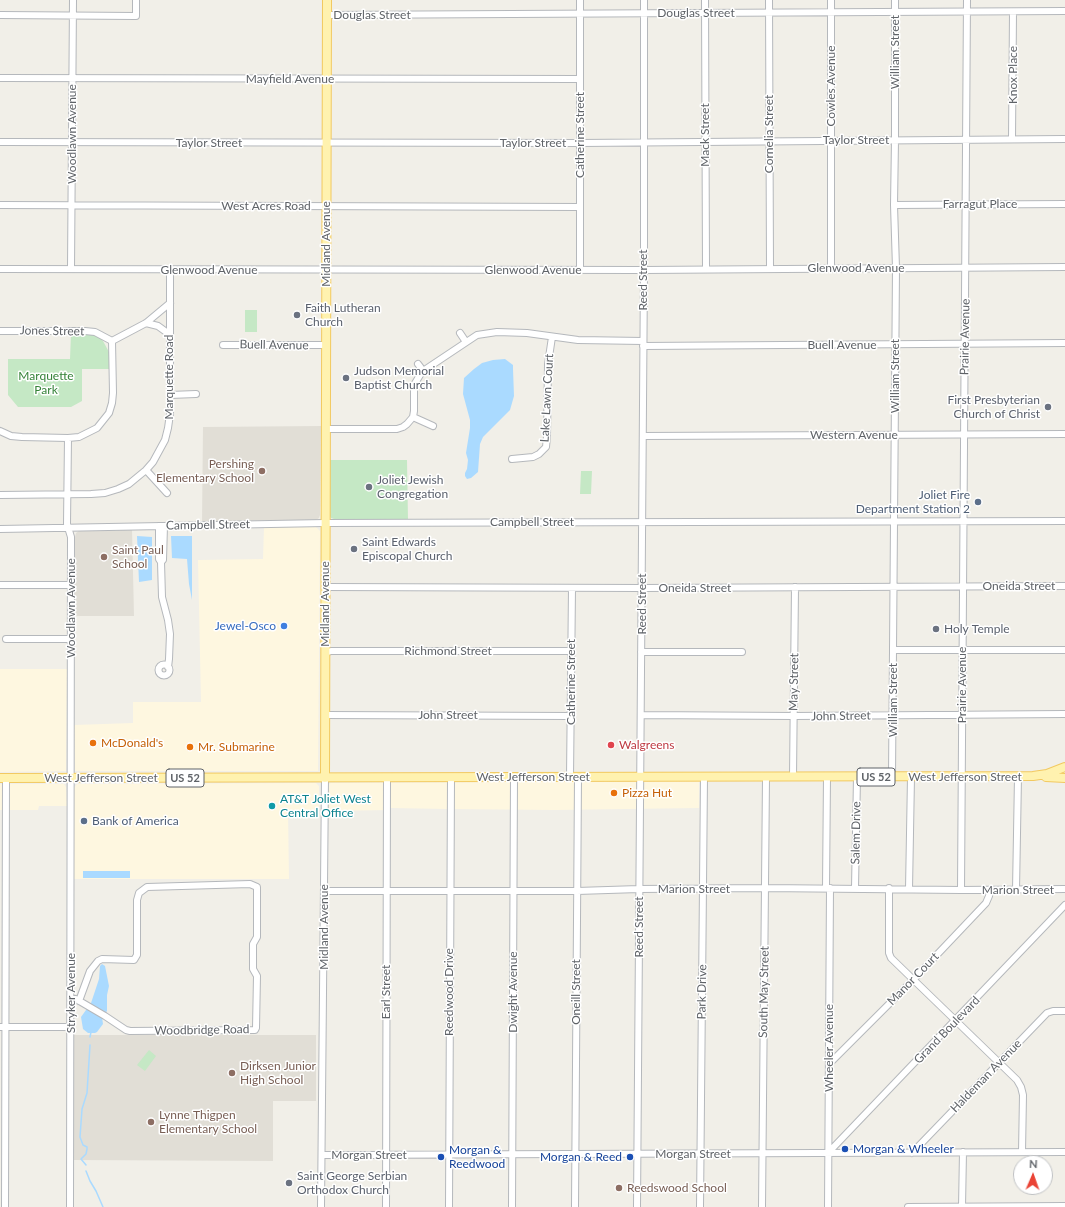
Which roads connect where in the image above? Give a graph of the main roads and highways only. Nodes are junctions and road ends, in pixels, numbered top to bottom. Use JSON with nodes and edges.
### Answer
{"nodes":[{"id":1,"x":327,"y":0,"type":"edge"},
{"id":2,"x":1065,"y":767,"type":"edge"},
{"id":3,"x":1033,"y":776,"type":"junction"},
{"id":4,"x":3,"y":778,"type":"edge"},
{"id":5,"x":325,"y":778,"type":"junction"},
{"id":6,"x":1065,"y":778,"type":"edge"}],
"edges":[{"from":1,"to":5,"type":"main road","name":"Midland Avenue"},
{"from":2,"to":3,"type":"main road","name":"West Jefferson Street","number":"US 52"},
{"from":3,"to":5,"type":"main road","name":"West Jefferson Street","number":"US 52"},
{"from":3,"to":6,"type":"main road","number":"US 52"},
{"from":4,"to":5,"type":"main road","name":"West Jefferson Street","number":"US 52"}]}
